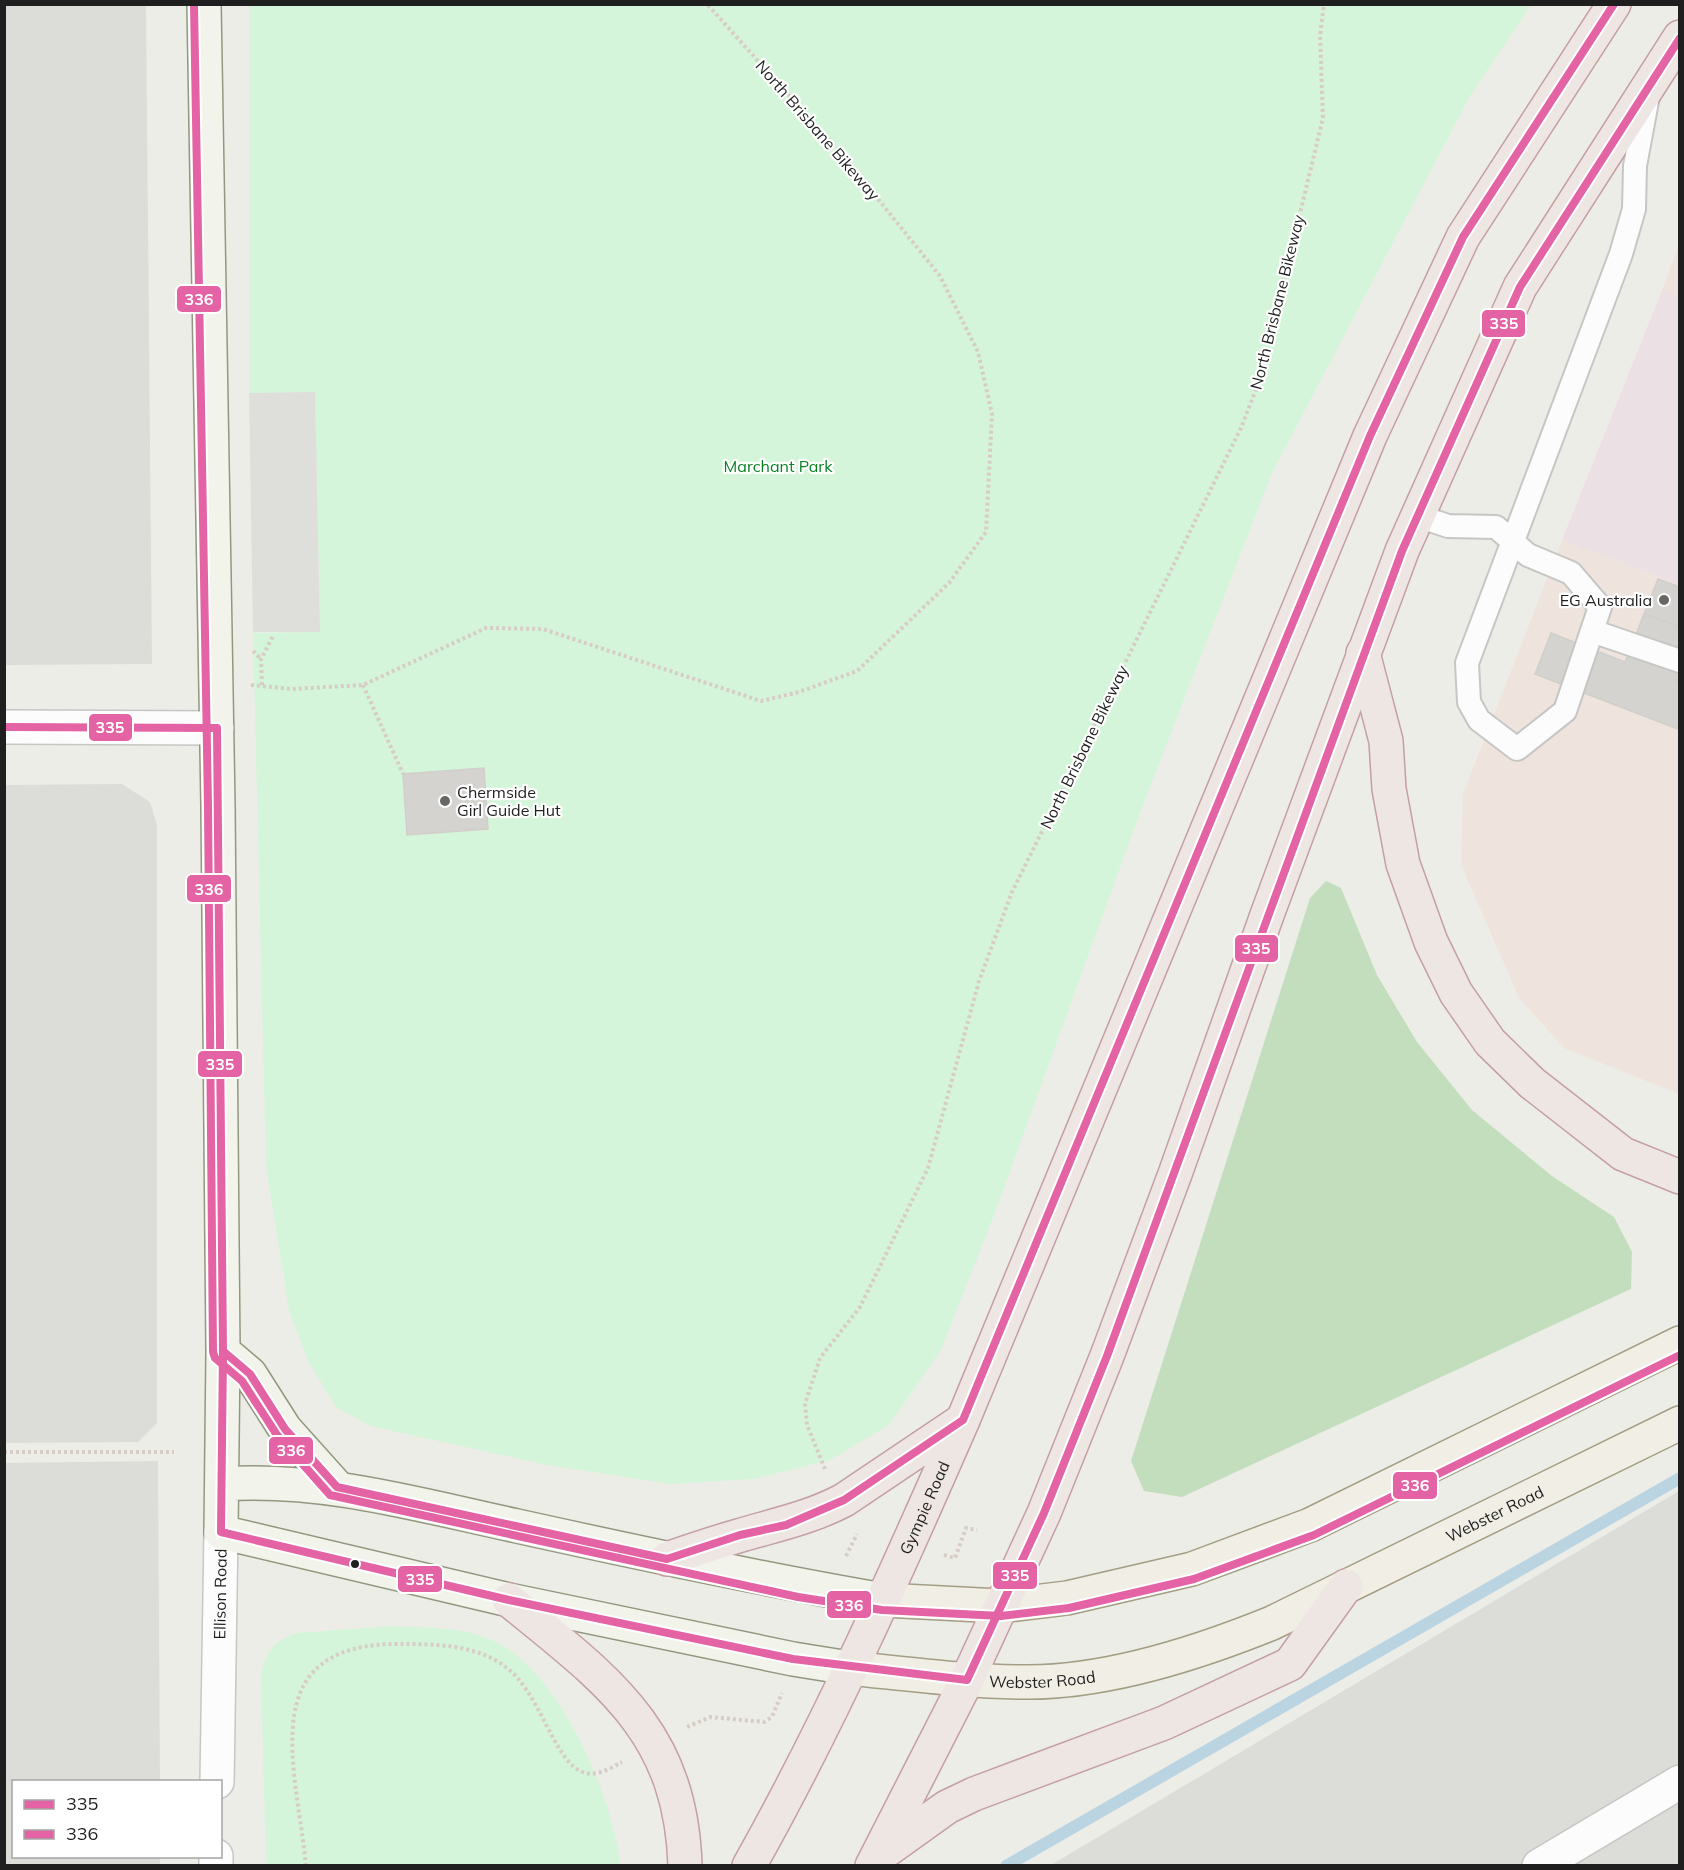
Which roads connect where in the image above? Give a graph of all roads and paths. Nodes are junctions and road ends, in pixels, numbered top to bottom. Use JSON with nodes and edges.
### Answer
{"nodes":[{"id":1,"x":204,"y":4,"type":"edge"},
{"id":2,"x":707,"y":4,"type":"edge"},
{"id":3,"x":1324,"y":4,"type":"edge"},
{"id":4,"x":1614,"y":4,"type":"edge"},
{"id":5,"x":1680,"y":36,"type":"edge"},
{"id":6,"x":1651,"y":80,"type":"junction"},
{"id":7,"x":1418,"y":516,"type":"junction"},
{"id":8,"x":1513,"y":542,"type":"junction"},
{"id":9,"x":1592,"y":631,"type":"junction"},
{"id":10,"x":273,"y":636,"type":"dead end"},
{"id":11,"x":1363,"y":653,"type":"junction"},
{"id":12,"x":1680,"y":662,"type":"edge"},
{"id":13,"x":250,"y":685,"type":"dead end"},
{"id":14,"x":262,"y":685,"type":"junction"},
{"id":15,"x":363,"y":685,"type":"junction"},
{"id":16,"x":4,"y":728,"type":"edge"},
{"id":17,"x":217,"y":728,"type":"junction"},
{"id":18,"x":403,"y":774,"type":"dead end"},
{"id":19,"x":1680,"y":1176,"type":"edge"},
{"id":20,"x":1680,"y":1343,"type":"edge"},
{"id":21,"x":223,"y":1351,"type":"junction"},
{"id":22,"x":963,"y":1420,"type":"junction"},
{"id":23,"x":1680,"y":1423,"type":"edge"},
{"id":24,"x":4,"y":1452,"type":"edge"},
{"id":25,"x":174,"y":1452,"type":"dead end"},
{"id":26,"x":826,"y":1471,"type":"dead end"},
{"id":27,"x":222,"y":1484,"type":"junction"},
{"id":28,"x":337,"y":1487,"type":"junction"},
{"id":29,"x":856,"y":1528,"type":"dead end"},
{"id":30,"x":977,"y":1530,"type":"dead end"},
{"id":31,"x":221,"y":1532,"type":"junction"},
{"id":32,"x":944,"y":1555,"type":"dead end"},
{"id":33,"x":667,"y":1559,"type":"junction"},
{"id":34,"x":840,"y":1567,"type":"dead end"},
{"id":35,"x":1346,"y":1586,"type":"junction"},
{"id":36,"x":509,"y":1600,"type":"junction"},
{"id":37,"x":883,"y":1600,"type":"junction"},
{"id":38,"x":1000,"y":1606,"type":"junction"},
{"id":39,"x":849,"y":1668,"type":"junction"},
{"id":40,"x":967,"y":1680,"type":"junction"},
{"id":41,"x":628,"y":1759,"type":"dead end"},
{"id":42,"x":217,"y":1780,"type":"edge"},
{"id":43,"x":1680,"y":1782,"type":"edge"},
{"id":44,"x":874,"y":1862,"type":"edge"},
{"id":45,"x":306,"y":1866,"type":"edge"},
{"id":46,"x":685,"y":1866,"type":"edge"},
{"id":47,"x":749,"y":1866,"type":"edge"},
{"id":48,"x":1539,"y":1866,"type":"edge"}],
"edges":[{"from":1,"to":17,"type":"main road","name":"Ellison Road"},
{"from":2,"to":15,"type":"path","name":"North Brisbane Bikeway"},
{"from":3,"to":26,"type":"path","name":"North Brisbane Bikeway"},
{"from":4,"to":22,"type":"highway","name":"Gympie Road"},
{"from":5,"to":6,"type":"highway"},
{"from":6,"to":7,"type":"highway"},
{"from":6,"to":8,"type":"lane"},
{"from":7,"to":8,"type":"lane"},
{"from":7,"to":11,"type":"highway"},
{"from":8,"to":9,"type":"lane"},
{"from":8,"to":9,"type":"lane"},
{"from":9,"to":12,"type":"lane"},
{"from":10,"to":14,"type":"path"},
{"from":11,"to":19,"type":"highway"},
{"from":11,"to":38,"type":"highway"},
{"from":13,"to":14,"type":"path","name":"North Brisbane Bikeway"},
{"from":14,"to":15,"type":"path","name":"North Brisbane Bikeway"},
{"from":15,"to":18,"type":"path"},
{"from":16,"to":17,"type":"street"},
{"from":17,"to":21,"type":"main road","name":"Ellison Road"},
{"from":20,"to":38,"type":"main road"},
{"from":21,"to":27,"type":"main road","name":"Ellison Road"},
{"from":21,"to":28,"type":"main road"},
{"from":22,"to":33,"type":"highway"},
{"from":22,"to":37,"type":"highway","name":"Gympie Road"},
{"from":23,"to":35,"type":"main road","name":"Webster Road"},
{"from":24,"to":25,"type":"path"},
{"from":27,"to":28,"type":"main road"},
{"from":27,"to":31,"type":"main road","name":"Ellison Road"},
{"from":28,"to":33,"type":"main road"},
{"from":29,"to":34,"type":"path"},
{"from":30,"to":32,"type":"path"},
{"from":31,"to":36,"type":"main road","name":"Webster Road"},
{"from":31,"to":42,"type":"street","name":"Ellison Road"},
{"from":33,"to":37,"type":"main road"},
{"from":35,"to":40,"type":"main road","name":"Webster Road"},
{"from":35,"to":44,"type":"highway"},
{"from":36,"to":39,"type":"main road","name":"Webster Road"},
{"from":36,"to":46,"type":"highway"},
{"from":37,"to":38,"type":"main road"},
{"from":37,"to":39,"type":"highway","name":"Gympie Road"},
{"from":38,"to":40,"type":"highway"},
{"from":39,"to":40,"type":"main road","name":"Webster Road"},
{"from":39,"to":47,"type":"highway","name":"Gympie Road"},
{"from":40,"to":44,"type":"highway"},
{"from":41,"to":45,"type":"path"},
{"from":43,"to":48,"type":"street"}]}
